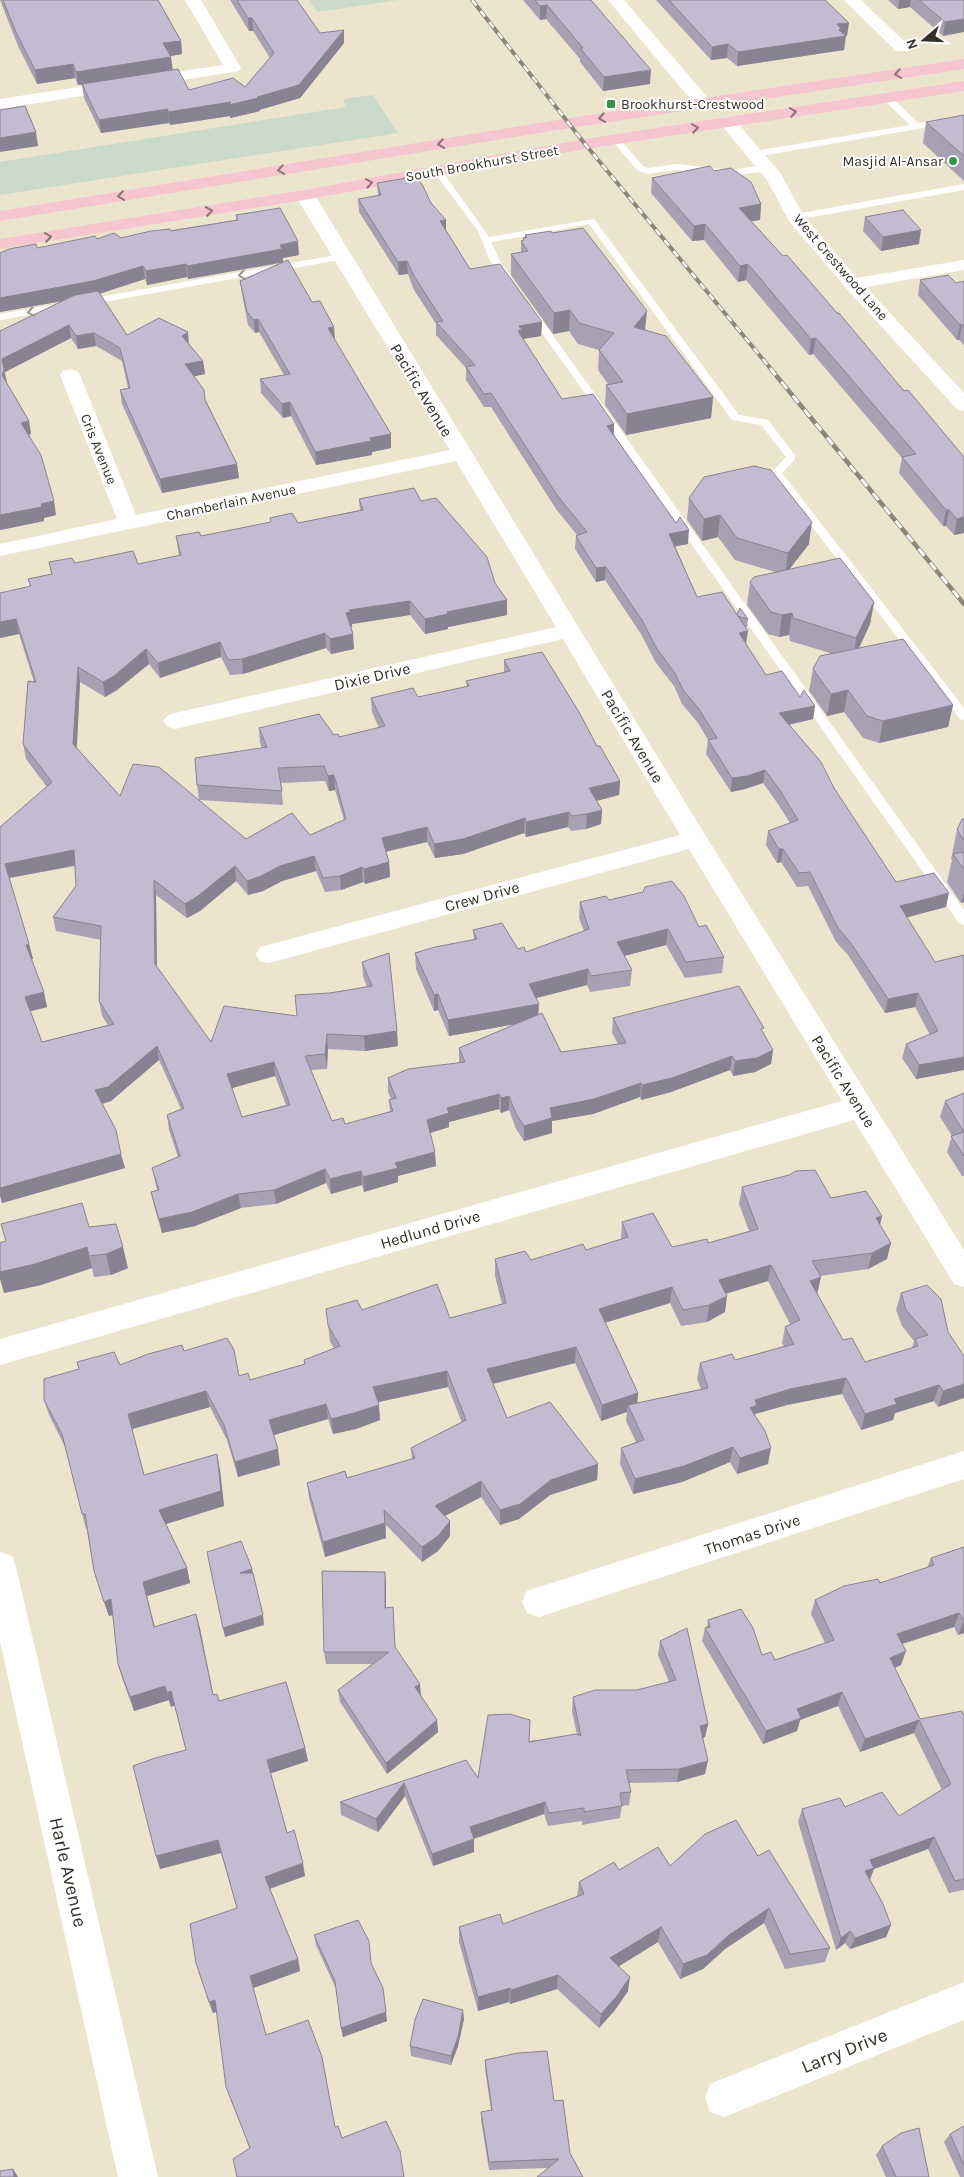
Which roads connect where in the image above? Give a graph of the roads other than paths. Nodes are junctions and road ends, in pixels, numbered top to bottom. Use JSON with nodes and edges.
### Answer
{"nodes":[{"id":1,"x":193,"y":0,"type":"edge"},
{"id":2,"x":616,"y":0,"type":"edge"},
{"id":3,"x":852,"y":0,"type":"edge"},
{"id":4,"x":902,"y":48,"type":"dead end"},
{"id":5,"x":964,"y":64,"type":"edge"},
{"id":6,"x":964,"y":86,"type":"edge"},
{"id":7,"x":803,"y":88,"type":"junction"},
{"id":8,"x":887,"y":98,"type":"junction"},
{"id":9,"x":4,"y":99,"type":"edge"},
{"id":10,"x":702,"y":102,"type":"junction"},
{"id":11,"x":964,"y":118,"type":"edge"},
{"id":12,"x":728,"y":122,"type":"junction"},
{"id":13,"x":916,"y":126,"type":"junction"},
{"id":14,"x":662,"y":133,"type":"junction"},
{"id":15,"x":616,"y":140,"type":"junction"},
{"id":16,"x":754,"y":154,"type":"junction"},
{"id":17,"x":767,"y":168,"type":"junction"},
{"id":18,"x":437,"y":170,"type":"junction"},
{"id":19,"x":964,"y":186,"type":"edge"},
{"id":20,"x":304,"y":195,"type":"junction"},
{"id":21,"x":0,"y":216,"type":"edge"},
{"id":22,"x":795,"y":217,"type":"junction"},
{"id":23,"x":486,"y":240,"type":"junction"},
{"id":24,"x":0,"y":244,"type":"edge"},
{"id":25,"x":342,"y":257,"type":"junction"},
{"id":26,"x":964,"y":265,"type":"edge"},
{"id":27,"x":853,"y":284,"type":"junction"},
{"id":28,"x":513,"y":285,"type":"edge"},
{"id":29,"x":524,"y":301,"type":"edge"},
{"id":30,"x":0,"y":317,"type":"edge"},
{"id":31,"x":70,"y":375,"type":"dead end"},
{"id":32,"x":964,"y":405,"type":"edge"},
{"id":33,"x":462,"y":454,"type":"junction"},
{"id":34,"x":129,"y":523,"type":"junction"},
{"id":35,"x":0,"y":550,"type":"edge"},
{"id":36,"x":569,"y":630,"type":"junction"},
{"id":37,"x":964,"y":716,"type":"edge"},
{"id":38,"x":176,"y":721,"type":"dead end"},
{"id":39,"x":695,"y":839,"type":"junction"},
{"id":40,"x":964,"y":920,"type":"edge"},
{"id":41,"x":269,"y":954,"type":"dead end"},
{"id":42,"x":860,"y":1107,"type":"junction"},
{"id":43,"x":964,"y":1275,"type":"edge"},
{"id":44,"x":0,"y":1352,"type":"edge"},
{"id":45,"x":964,"y":1465,"type":"edge"},
{"id":46,"x":0,"y":1567,"type":"edge"},
{"id":47,"x":539,"y":1602,"type":"dead end"},
{"id":48,"x":964,"y":2001,"type":"edge"},
{"id":49,"x":724,"y":2098,"type":"dead end"},
{"id":50,"x":138,"y":2177,"type":"edge"}],
"edges":[{"from":1,"to":9,"type":"street"},
{"from":2,"to":10,"type":"street"},
{"from":3,"to":4,"type":"street"},
{"from":5,"to":7,"type":"main road","name":"South Brookhurst Street","one_way":true},
{"from":6,"to":8,"type":"main road","name":"South Brookhurst Street"},
{"from":7,"to":10,"type":"main road","name":"South Brookhurst Street"},
{"from":7,"to":12,"type":"main road"},
{"from":12,"to":8,"type":"main road","name":"South Brookhurst Street","one_way":true},
{"from":8,"to":13,"type":"lane"},
{"from":10,"to":14,"type":"main road"},
{"from":10,"to":21,"type":"main road","name":"South Brookhurst Street","one_way":true},
{"from":11,"to":13,"type":"lane"},
{"from":14,"to":12,"type":"main road","name":"South Brookhurst Street","one_way":true},
{"from":12,"to":16,"type":"street","name":"West Crestwood Lane"},
{"from":13,"to":16,"type":"lane"},
{"from":14,"to":15,"type":"main road","name":"South Brookhurst Street"},
{"from":15,"to":17,"type":"lane"},
{"from":15,"to":18,"type":"main road","name":"South Brookhurst Street"},
{"from":16,"to":17,"type":"street","name":"West Crestwood Lane"},
{"from":17,"to":22,"type":"street","name":"West Crestwood Lane"},
{"from":20,"to":18,"type":"main road","name":"South Brookhurst Street","one_way":true},
{"from":18,"to":23,"type":"lane"},
{"from":19,"to":22,"type":"lane"},
{"from":24,"to":20,"type":"main road","name":"South Brookhurst Street","one_way":true},
{"from":20,"to":25,"type":"street","name":"Pacific Avenue"},
{"from":22,"to":27,"type":"street","name":"West Crestwood Lane"},
{"from":23,"to":28,"type":"lane"},
{"from":23,"to":37,"type":"lane"},
{"from":25,"to":30,"type":"lane","one_way":true},
{"from":25,"to":33,"type":"street","name":"Pacific Avenue"},
{"from":26,"to":27,"type":"street"},
{"from":27,"to":32,"type":"street","name":"West Crestwood Lane"},
{"from":29,"to":40,"type":"lane"},
{"from":31,"to":34,"type":"street","name":"Cris Avenue"},
{"from":33,"to":34,"type":"street","name":"Chamberlain Avenue"},
{"from":33,"to":36,"type":"street","name":"Pacific Avenue"},
{"from":34,"to":35,"type":"street","name":"Chamberlain Avenue"},
{"from":36,"to":38,"type":"street","name":"Dixie Drive"},
{"from":36,"to":39,"type":"street","name":"Pacific Avenue"},
{"from":39,"to":41,"type":"street","name":"Crew Drive"},
{"from":39,"to":42,"type":"street","name":"Pacific Avenue"},
{"from":42,"to":43,"type":"street","name":"Pacific Avenue"},
{"from":42,"to":44,"type":"street","name":"Hedlund Drive"},
{"from":45,"to":47,"type":"street","name":"Thomas Drive"},
{"from":46,"to":50,"type":"street","name":"Harle Avenue"},
{"from":48,"to":49,"type":"street","name":"Larry Drive"}]}
